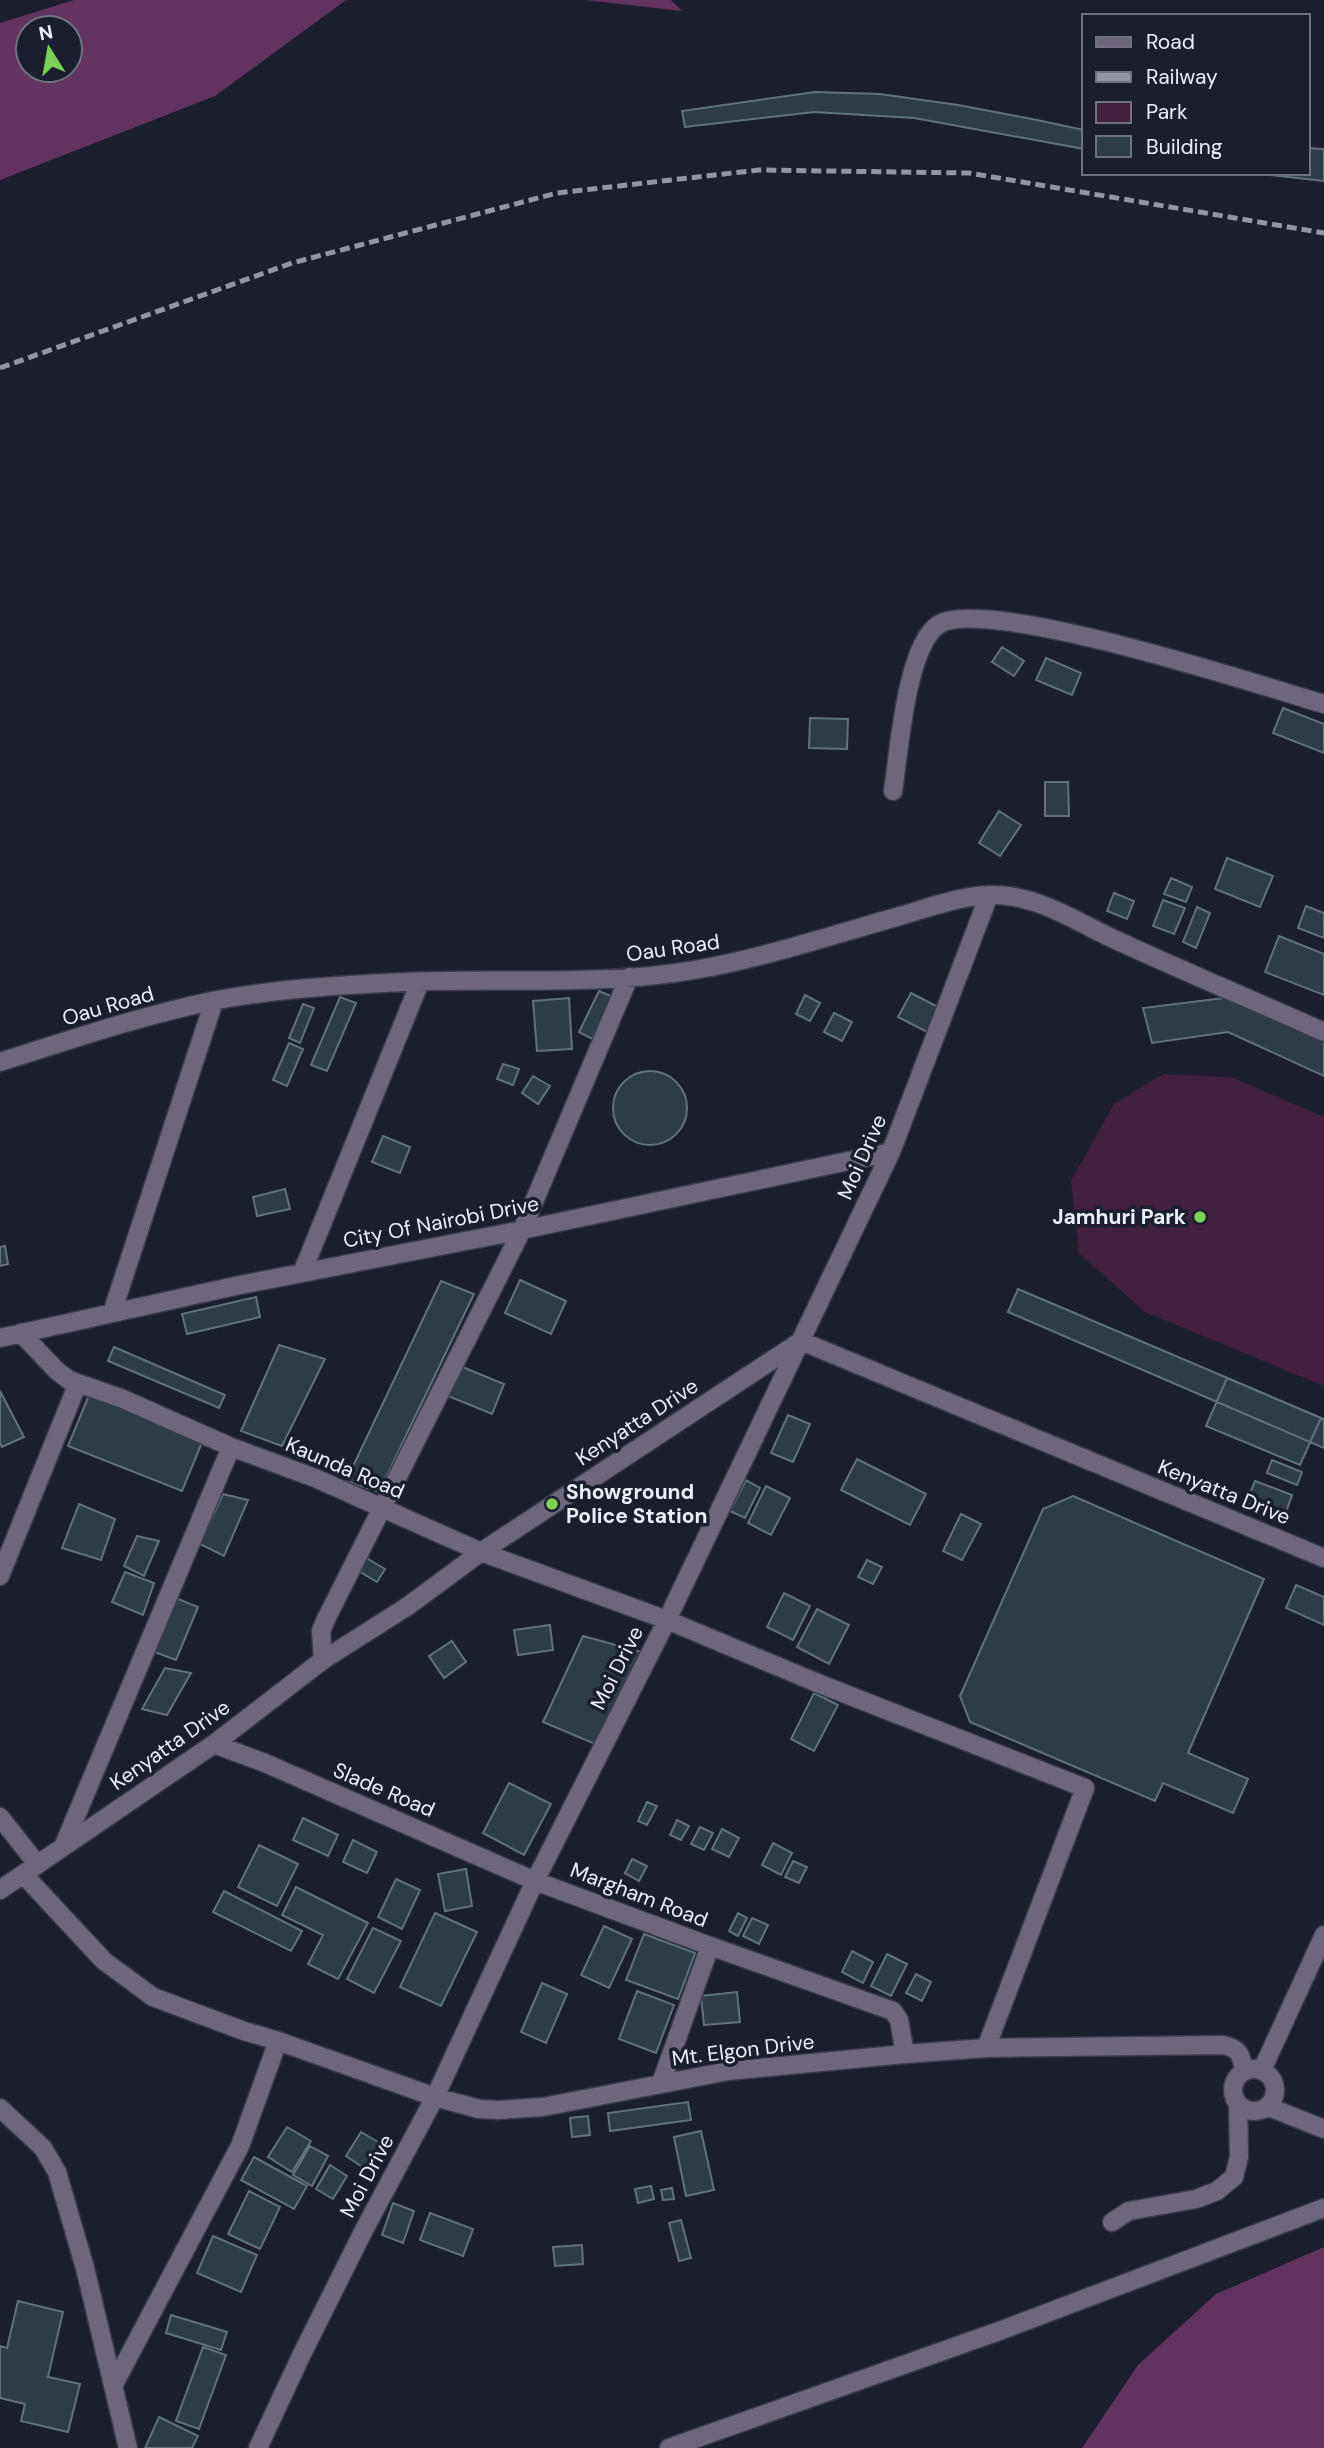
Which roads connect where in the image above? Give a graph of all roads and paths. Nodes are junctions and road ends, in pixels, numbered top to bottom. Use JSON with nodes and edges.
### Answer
{"nodes":[{"id":1,"x":1324,"y":704,"type":"edge"},
{"id":2,"x":893,"y":792,"type":"dead end"},
{"id":3,"x":989,"y":895,"type":"junction"},
{"id":4,"x":629,"y":977,"type":"junction"},
{"id":5,"x":420,"y":982,"type":"junction"},
{"id":6,"x":214,"y":1001,"type":"junction"},
{"id":7,"x":1324,"y":1032,"type":"edge"},
{"id":8,"x":0,"y":1062,"type":"edge"},
{"id":9,"x":891,"y":1152,"type":"junction"},
{"id":10,"x":522,"y":1230,"type":"junction"},
{"id":11,"x":302,"y":1273,"type":"junction"},
{"id":12,"x":112,"y":1313,"type":"junction"},
{"id":13,"x":21,"y":1333,"type":"junction"},
{"id":14,"x":0,"y":1338,"type":"edge"},
{"id":15,"x":801,"y":1341,"type":"junction"},
{"id":16,"x":78,"y":1384,"type":"junction"},
{"id":17,"x":230,"y":1447,"type":"junction"},
{"id":18,"x":380,"y":1507,"type":"junction"},
{"id":19,"x":481,"y":1552,"type":"junction"},
{"id":20,"x":1324,"y":1558,"type":"edge"},
{"id":21,"x":0,"y":1576,"type":"edge"},
{"id":22,"x":667,"y":1620,"type":"junction"},
{"id":23,"x":323,"y":1660,"type":"junction"},
{"id":24,"x":214,"y":1744,"type":"junction"},
{"id":25,"x":0,"y":1817,"type":"edge"},
{"id":26,"x":63,"y":1847,"type":"junction"},
{"id":27,"x":30,"y":1869,"type":"junction"},
{"id":28,"x":535,"y":1881,"type":"junction"},
{"id":29,"x":0,"y":1890,"type":"edge"},
{"id":30,"x":1324,"y":1935,"type":"edge"},
{"id":31,"x":709,"y":1946,"type":"junction"},
{"id":32,"x":278,"y":2041,"type":"junction"},
{"id":33,"x":986,"y":2048,"type":"junction"},
{"id":34,"x":905,"y":2054,"type":"junction"},
{"id":35,"x":1254,"y":2070,"type":"junction"},
{"id":36,"x":661,"y":2083,"type":"junction"},
{"id":37,"x":435,"y":2097,"type":"junction"},
{"id":38,"x":1238,"y":2105,"type":"junction"},
{"id":39,"x":1269,"y":2107,"type":"junction"},
{"id":40,"x":0,"y":2108,"type":"edge"},
{"id":41,"x":1324,"y":2129,"type":"edge"},
{"id":42,"x":1324,"y":2208,"type":"edge"},
{"id":43,"x":1112,"y":2222,"type":"dead end"},
{"id":44,"x":113,"y":2386,"type":"junction"},
{"id":45,"x":128,"y":2448,"type":"edge"},
{"id":46,"x":258,"y":2448,"type":"edge"},
{"id":47,"x":669,"y":2448,"type":"edge"}],
"edges":[{"from":1,"to":2,"type":"street"},
{"from":3,"to":4,"type":"street","name":"Oau Road"},
{"from":3,"to":7,"type":"street","name":"Oau Road"},
{"from":3,"to":9,"type":"street","name":"Moi Drive"},
{"from":4,"to":5,"type":"street","name":"Oau Road"},
{"from":4,"to":10,"type":"street"},
{"from":5,"to":6,"type":"street","name":"Oau Road"},
{"from":5,"to":11,"type":"street"},
{"from":6,"to":8,"type":"street","name":"Oau Road"},
{"from":6,"to":12,"type":"street"},
{"from":9,"to":10,"type":"street","name":"City Of Nairobi Drive"},
{"from":9,"to":15,"type":"street","name":"Moi Drive"},
{"from":10,"to":11,"type":"street","name":"City Of Nairobi Drive"},
{"from":10,"to":18,"type":"street"},
{"from":11,"to":12,"type":"street","name":"City Of Nairobi Drive"},
{"from":12,"to":13,"type":"street","name":"City Of Nairobi Drive"},
{"from":13,"to":14,"type":"street","name":"City Of Nairobi Drive"},
{"from":13,"to":16,"type":"street","name":"Kaunda Road"},
{"from":15,"to":19,"type":"street","name":"Kenyatta Drive"},
{"from":15,"to":20,"type":"street","name":"Kenyatta Drive"},
{"from":15,"to":22,"type":"street","name":"Moi Drive"},
{"from":16,"to":17,"type":"street","name":"Kaunda Road"},
{"from":16,"to":21,"type":"street"},
{"from":17,"to":18,"type":"street","name":"Kaunda Road"},
{"from":17,"to":26,"type":"street"},
{"from":18,"to":19,"type":"street","name":"Kaunda Road"},
{"from":18,"to":23,"type":"street"},
{"from":19,"to":22,"type":"street","name":"Kaunda Road"},
{"from":19,"to":23,"type":"street","name":"Kenyatta Drive"},
{"from":22,"to":28,"type":"street","name":"Moi Drive"},
{"from":22,"to":33,"type":"street","name":"Kaunda Road"},
{"from":23,"to":24,"type":"street","name":"Kenyatta Drive"},
{"from":24,"to":26,"type":"street","name":"Kenyatta Drive"},
{"from":24,"to":28,"type":"street","name":"Slade Road"},
{"from":25,"to":27,"type":"street","name":"Mt. Elgon Drive"},
{"from":26,"to":27,"type":"street","name":"Kenyatta Drive"},
{"from":27,"to":29,"type":"street","name":"Kenyatta Drive"},
{"from":27,"to":32,"type":"street","name":"Mt. Elgon Drive"},
{"from":28,"to":31,"type":"street","name":"Margham Road"},
{"from":28,"to":37,"type":"street","name":"Moi Drive"},
{"from":30,"to":35,"type":"street"},
{"from":31,"to":34,"type":"street"},
{"from":31,"to":36,"type":"street","name":"Margham Road"},
{"from":32,"to":37,"type":"street","name":"Mt. Elgon Drive"},
{"from":32,"to":44,"type":"street"},
{"from":33,"to":34,"type":"street","name":"Mt. Elgon Drive"},
{"from":33,"to":35,"type":"street","name":"Mt. Elgon Drive"},
{"from":34,"to":36,"type":"street","name":"Mt. Elgon Drive"},
{"from":35,"to":38,"type":"street"},
{"from":35,"to":39,"type":"street"},
{"from":36,"to":37,"type":"street","name":"Mt. Elgon Drive"},
{"from":37,"to":46,"type":"street","name":"Moi Drive"},
{"from":38,"to":39,"type":"street"},
{"from":38,"to":43,"type":"street"},
{"from":39,"to":41,"type":"street"},
{"from":40,"to":44,"type":"street"},
{"from":42,"to":47,"type":"street"},
{"from":44,"to":45,"type":"street"}]}
